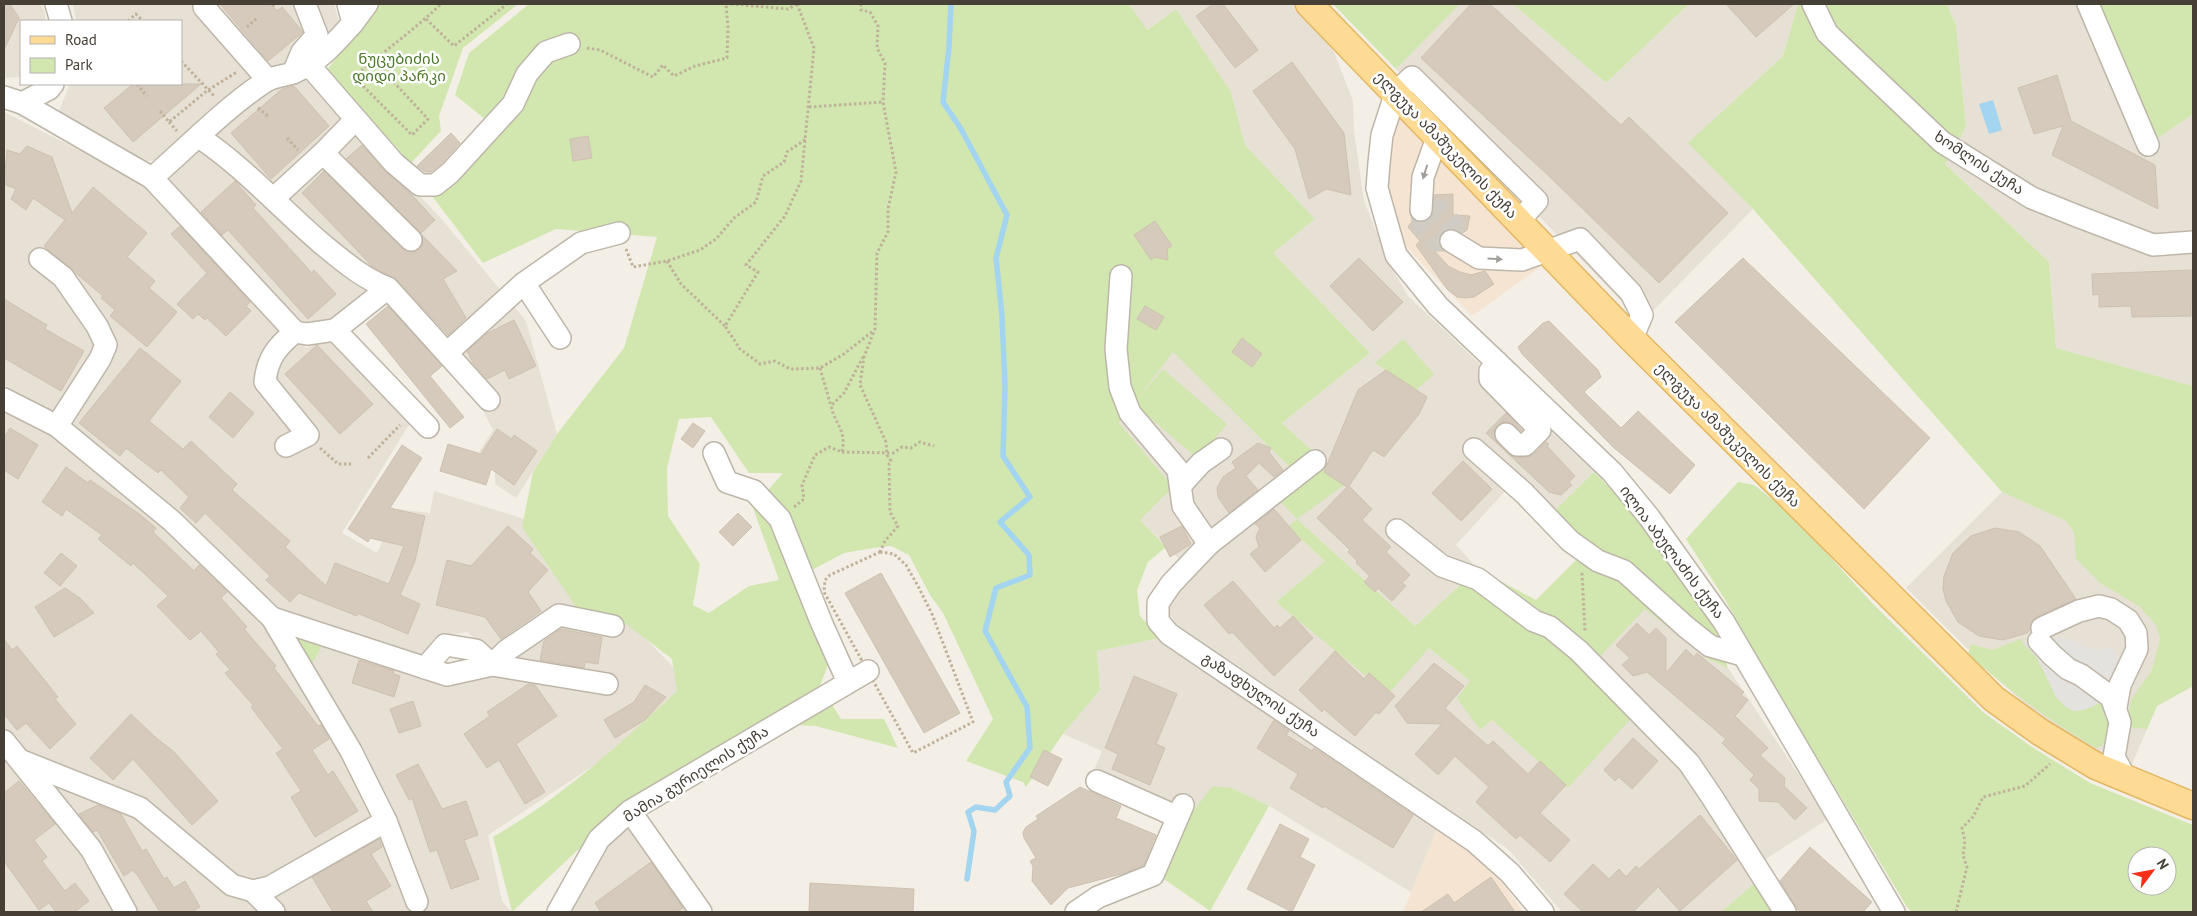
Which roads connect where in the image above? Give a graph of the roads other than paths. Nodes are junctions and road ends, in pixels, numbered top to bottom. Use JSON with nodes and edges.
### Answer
{"nodes":[{"id":1,"x":56,"y":4,"type":"edge"},
{"id":2,"x":305,"y":4,"type":"edge"},
{"id":3,"x":367,"y":4,"type":"edge"},
{"id":4,"x":1309,"y":4,"type":"edge"},
{"id":5,"x":1814,"y":4,"type":"edge"},
{"id":6,"x":2088,"y":4,"type":"edge"},
{"id":7,"x":204,"y":7,"type":"dead end"},
{"id":8,"x":350,"y":14,"type":"edge"},
{"id":9,"x":61,"y":20,"type":"edge"},
{"id":10,"x":569,"y":44,"type":"road end"},
{"id":11,"x":301,"y":69,"type":"junction"},
{"id":12,"x":268,"y":80,"type":"junction"},
{"id":13,"x":52,"y":85,"type":"edge"},
{"id":14,"x":1396,"y":92,"type":"junction"},
{"id":15,"x":13,"y":100,"type":"edge"},
{"id":16,"x":355,"y":120,"type":"junction"},
{"id":17,"x":1438,"y":135,"type":"junction"},
{"id":18,"x":199,"y":137,"type":"junction"},
{"id":19,"x":2148,"y":146,"type":"dead end"},
{"id":20,"x":323,"y":153,"type":"junction"},
{"id":21,"x":152,"y":178,"type":"junction"},
{"id":22,"x":273,"y":198,"type":"junction"},
{"id":23,"x":1421,"y":210,"type":"tunnel mouth"},
{"id":24,"x":1519,"y":221,"type":"junction"},
{"id":25,"x":619,"y":233,"type":"road end"},
{"id":26,"x":411,"y":240,"type":"dead end"},
{"id":27,"x":1452,"y":241,"type":"dead end"},
{"id":28,"x":2193,"y":242,"type":"edge"},
{"id":29,"x":1548,"y":251,"type":"junction"},
{"id":30,"x":40,"y":259,"type":"dead end"},
{"id":31,"x":1121,"y":276,"type":"dead end"},
{"id":32,"x":524,"y":283,"type":"junction"},
{"id":33,"x":388,"y":288,"type":"junction"},
{"id":34,"x":336,"y":330,"type":"junction"},
{"id":35,"x":294,"y":332,"type":"junction"},
{"id":36,"x":560,"y":338,"type":"dead end"},
{"id":37,"x":448,"y":352,"type":"junction"},
{"id":38,"x":1497,"y":362,"type":"junction"},
{"id":39,"x":4,"y":399,"type":"edge"},
{"id":40,"x":489,"y":400,"type":"dead end"},
{"id":41,"x":57,"y":426,"type":"junction"},
{"id":42,"x":428,"y":427,"type":"dead end"},
{"id":43,"x":1506,"y":434,"type":"dead end"},
{"id":44,"x":286,"y":446,"type":"dead end"},
{"id":45,"x":1221,"y":449,"type":"dead end"},
{"id":46,"x":1474,"y":449,"type":"dead end"},
{"id":47,"x":714,"y":453,"type":"dead end"},
{"id":48,"x":1315,"y":462,"type":"dead end"},
{"id":49,"x":1181,"y":486,"type":"junction"},
{"id":50,"x":1397,"y":530,"type":"dead end"},
{"id":51,"x":1209,"y":544,"type":"junction"},
{"id":52,"x":272,"y":618,"type":"junction"},
{"id":53,"x":613,"y":626,"type":"dead end"},
{"id":54,"x":1742,"y":655,"type":"junction"},
{"id":55,"x":492,"y":665,"type":"junction"},
{"id":56,"x":868,"y":671,"type":"road end"},
{"id":57,"x":848,"y":682,"type":"junction"},
{"id":58,"x":607,"y":684,"type":"dead end"},
{"id":59,"x":2116,"y":707,"type":"junction"},
{"id":60,"x":4,"y":742,"type":"edge"},
{"id":61,"x":22,"y":761,"type":"junction"},
{"id":62,"x":2126,"y":779,"type":"junction"},
{"id":63,"x":1097,"y":782,"type":"dead end"},
{"id":64,"x":2193,"y":806,"type":"edge"},
{"id":65,"x":630,"y":811,"type":"junction"},
{"id":66,"x":386,"y":821,"type":"junction"},
{"id":67,"x":253,"y":892,"type":"junction"},
{"id":68,"x":417,"y":902,"type":"dead end"},
{"id":69,"x":126,"y":912,"type":"edge"},
{"id":70,"x":274,"y":912,"type":"edge"},
{"id":71,"x":558,"y":912,"type":"edge"},
{"id":72,"x":701,"y":912,"type":"edge"},
{"id":73,"x":1076,"y":912,"type":"edge"},
{"id":74,"x":1543,"y":912,"type":"edge"},
{"id":75,"x":1785,"y":912,"type":"edge"},
{"id":76,"x":1894,"y":912,"type":"edge"}],
"edges":[{"from":1,"to":9,"type":"street"},
{"from":2,"to":11,"type":"street"},
{"from":3,"to":8,"type":"street"},
{"from":4,"to":14,"type":"main road","name":"ელგუჯა ამაშუკელის ქუჩა"},
{"from":5,"to":28,"type":"street","name":"ხომლის ქუჩა"},
{"from":6,"to":19,"type":"street"},
{"from":7,"to":12,"type":"street"},
{"from":8,"to":11,"type":"street"},
{"from":10,"to":16,"type":"street"},
{"from":11,"to":12,"type":"street"},
{"from":11,"to":16,"type":"street"},
{"from":12,"to":18,"type":"street"},
{"from":13,"to":15,"type":"street"},
{"from":14,"to":17,"type":"main road","name":"ელგუჯა ამაშუკელის ქუჩა"},
{"from":14,"to":24,"type":"street"},
{"from":14,"to":38,"type":"street","name":"ილია აბულაძის ქუჩა"},
{"from":15,"to":21,"type":"street"},
{"from":16,"to":20,"type":"street"},
{"from":17,"to":23,"type":"street","one_way":true},
{"from":17,"to":24,"type":"main road","name":"ელგუჯა ამაშუკელის ქუჩა"},
{"from":18,"to":21,"type":"street"},
{"from":18,"to":22,"type":"street"},
{"from":20,"to":22,"type":"street"},
{"from":20,"to":26,"type":"street"},
{"from":21,"to":35,"type":"street"},
{"from":22,"to":33,"type":"street"},
{"from":24,"to":29,"type":"main road","name":"ელგუჯა ამაშუკელის ქუჩა"},
{"from":25,"to":32,"type":"street"},
{"from":27,"to":29,"type":"street","one_way":true},
{"from":29,"to":62,"type":"main road","name":"ელგუჯა ამაშუკელის ქუჩა"},
{"from":30,"to":41,"type":"street"},
{"from":31,"to":49,"type":"street"},
{"from":32,"to":36,"type":"street"},
{"from":32,"to":37,"type":"street"},
{"from":33,"to":34,"type":"street"},
{"from":33,"to":37,"type":"street"},
{"from":34,"to":35,"type":"street"},
{"from":34,"to":42,"type":"street"},
{"from":35,"to":44,"type":"street"},
{"from":37,"to":40,"type":"street"},
{"from":38,"to":43,"type":"street"},
{"from":38,"to":54,"type":"street","name":"ილია აბულაძის ქუჩა"},
{"from":39,"to":41,"type":"street"},
{"from":41,"to":52,"type":"street"},
{"from":45,"to":49,"type":"street"},
{"from":46,"to":54,"type":"street"},
{"from":47,"to":57,"type":"street"},
{"from":48,"to":51,"type":"street","name":"გაზაფხულის ქუჩა"},
{"from":49,"to":51,"type":"street"},
{"from":50,"to":75,"type":"street"},
{"from":51,"to":74,"type":"street","name":"გაზაფხულის ქუჩა"},
{"from":52,"to":55,"type":"street"},
{"from":52,"to":66,"type":"street"},
{"from":53,"to":55,"type":"street"},
{"from":54,"to":76,"type":"street","name":"ილია აბულაძის ქუჩა"},
{"from":55,"to":58,"type":"street"},
{"from":56,"to":57,"type":"street","name":"მამია გურიელის ქუჩა"},
{"from":57,"to":65,"type":"street","name":"მამია გურიელის ქუჩა"},
{"from":59,"to":59,"type":"street"},
{"from":59,"to":62,"type":"street"},
{"from":60,"to":61,"type":"street"},
{"from":61,"to":67,"type":"street"},
{"from":61,"to":69,"type":"street"},
{"from":62,"to":64,"type":"main road","name":"ელგუჯა ამაშუკელის ქუჩა"},
{"from":63,"to":73,"type":"street"},
{"from":65,"to":71,"type":"street","name":"მამია გურიელის ქუჩა"},
{"from":65,"to":72,"type":"street"},
{"from":66,"to":67,"type":"street"},
{"from":66,"to":68,"type":"street"},
{"from":67,"to":70,"type":"street"}]}
